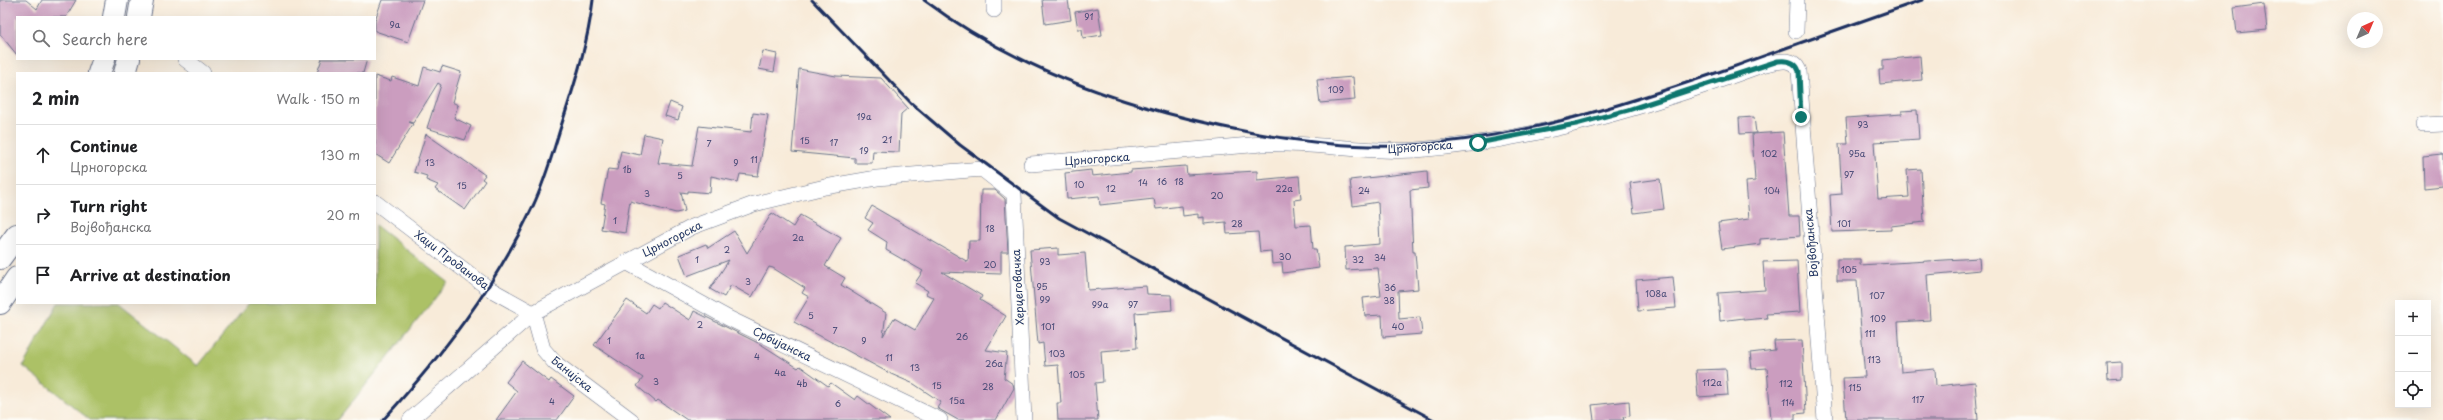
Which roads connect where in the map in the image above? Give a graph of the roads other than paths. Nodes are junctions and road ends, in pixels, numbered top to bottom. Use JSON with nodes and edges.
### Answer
{"nodes":[{"id":1,"x":117,"y":0,"type":"edge"},
{"id":2,"x":1797,"y":0,"type":"edge"},
{"id":3,"x":114,"y":16,"type":"edge"},
{"id":4,"x":1796,"y":31,"type":"dead end"},
{"id":5,"x":104,"y":60,"type":"edge"},
{"id":6,"x":129,"y":60,"type":"edge"},
{"id":7,"x":186,"y":60,"type":"edge"},
{"id":8,"x":1797,"y":66,"type":"joint"},
{"id":9,"x":100,"y":72,"type":"edge"},
{"id":10,"x":125,"y":72,"type":"edge"},
{"id":11,"x":202,"y":72,"type":"edge"},
{"id":12,"x":2443,"y":124,"type":"edge"},
{"id":13,"x":2423,"y":125,"type":"dead end"},
{"id":14,"x":1031,"y":164,"type":"dead end"},
{"id":15,"x":982,"y":168,"type":"joint"},
{"id":16,"x":376,"y":203,"type":"edge"},
{"id":17,"x":16,"y":236,"type":"edge"},
{"id":18,"x":0,"y":258,"type":"edge"},
{"id":19,"x":626,"y":262,"type":"junction"},
{"id":20,"x":16,"y":279,"type":"edge"},
{"id":21,"x":0,"y":303,"type":"edge"},
{"id":22,"x":533,"y":313,"type":"junction"},
{"id":23,"x":410,"y":420,"type":"edge"},
{"id":24,"x":631,"y":420,"type":"edge"},
{"id":25,"x":940,"y":420,"type":"edge"},
{"id":26,"x":1024,"y":420,"type":"edge"},
{"id":27,"x":1825,"y":420,"type":"edge"}],
"edges":[{"from":1,"to":3,"type":"main road"},
{"from":2,"to":4,"type":"street"},
{"from":5,"to":9,"type":"main road"},
{"from":6,"to":10,"type":"main road"},
{"from":7,"to":11,"type":"street"},
{"from":8,"to":14,"type":"street","name":"Црногорска"},
{"from":8,"to":27,"type":"street","name":"Војвођанска"},
{"from":12,"to":13,"type":"street"},
{"from":15,"to":19,"type":"street","name":"Црногорска"},
{"from":15,"to":26,"type":"street","name":"Херцеговачка"},
{"from":16,"to":22,"type":"street","name":"Хаџи Проданова"},
{"from":17,"to":18,"type":"main road"},
{"from":19,"to":22,"type":"street","name":"Црногорска"},
{"from":19,"to":25,"type":"street","name":"Србијанска"},
{"from":20,"to":21,"type":"main road"},
{"from":22,"to":23,"type":"street","name":"Црногорска"},
{"from":22,"to":24,"type":"street","name":"Банијска"}]}
